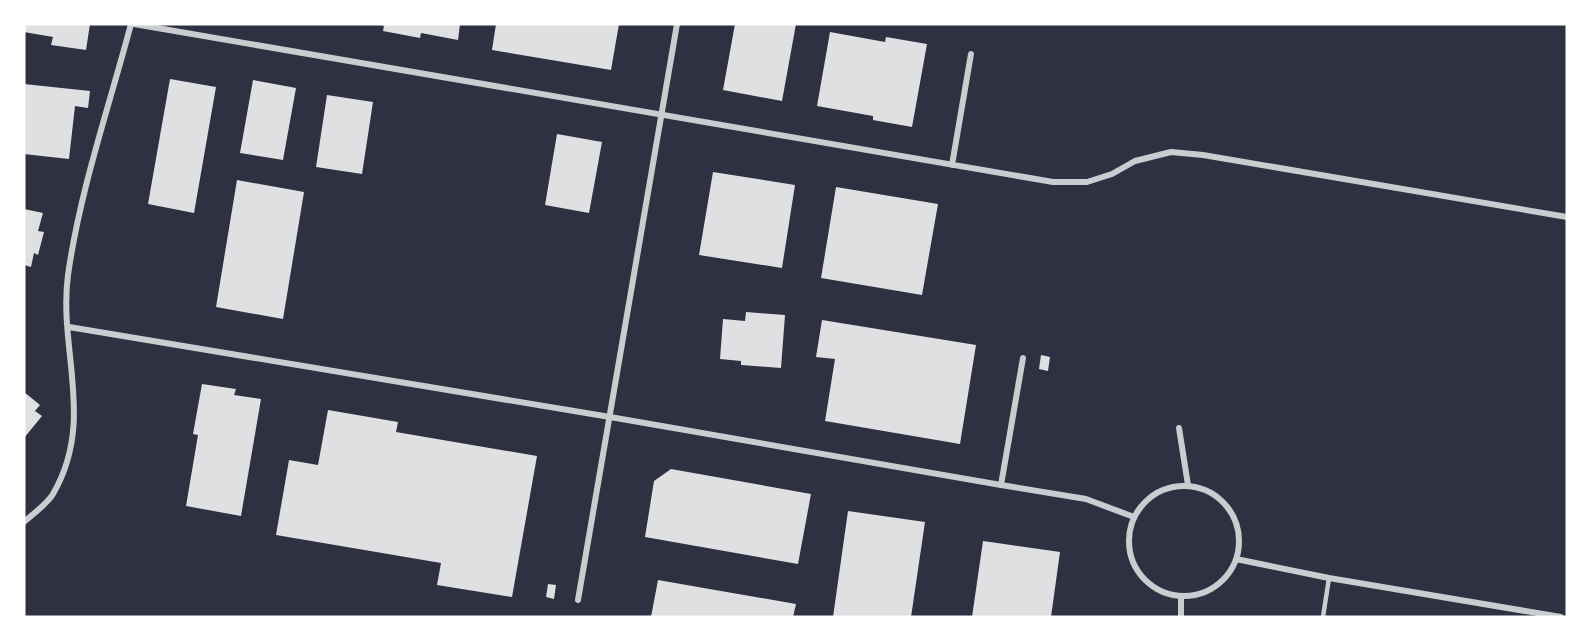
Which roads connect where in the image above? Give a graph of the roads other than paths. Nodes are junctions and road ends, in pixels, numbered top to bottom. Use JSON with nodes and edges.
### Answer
{"nodes":[{"id":1,"x":133,"y":24,"type":"edge"},
{"id":2,"x":677,"y":24,"type":"edge"},
{"id":3,"x":971,"y":54,"type":"dead end"},
{"id":4,"x":662,"y":115,"type":"junction"},
{"id":5,"x":952,"y":165,"type":"junction"},
{"id":6,"x":1567,"y":217,"type":"edge"},
{"id":7,"x":69,"y":327,"type":"junction"},
{"id":8,"x":1023,"y":358,"type":"dead end"},
{"id":9,"x":610,"y":417,"type":"junction"},
{"id":10,"x":1179,"y":428,"type":"dead end"},
{"id":11,"x":1001,"y":485,"type":"junction"},
{"id":12,"x":1188,"y":485,"type":"junction"},
{"id":13,"x":1134,"y":517,"type":"junction"},
{"id":14,"x":24,"y":522,"type":"edge"},
{"id":15,"x":1236,"y":559,"type":"junction"},
{"id":16,"x":1329,"y":578,"type":"junction"},
{"id":17,"x":1181,"y":596,"type":"junction"},
{"id":18,"x":579,"y":600,"type":"dead end"},
{"id":19,"x":1181,"y":617,"type":"edge"},
{"id":20,"x":1323,"y":617,"type":"edge"},
{"id":21,"x":1561,"y":617,"type":"edge"}],
"edges":[{"from":1,"to":4,"type":"street"},
{"from":1,"to":7,"type":"street"},
{"from":2,"to":4,"type":"street"},
{"from":3,"to":5,"type":"street"},
{"from":4,"to":5,"type":"street"},
{"from":4,"to":9,"type":"street"},
{"from":5,"to":6,"type":"street"},
{"from":7,"to":9,"type":"street"},
{"from":7,"to":14,"type":"street"},
{"from":8,"to":11,"type":"street"},
{"from":9,"to":11,"type":"street"},
{"from":9,"to":18,"type":"street"},
{"from":10,"to":12,"type":"street"},
{"from":11,"to":13,"type":"street"},
{"from":12,"to":13,"type":"street"},
{"from":12,"to":15,"type":"street"},
{"from":13,"to":17,"type":"street"},
{"from":15,"to":16,"type":"street"},
{"from":15,"to":17,"type":"street"},
{"from":16,"to":20,"type":"lane"},
{"from":16,"to":21,"type":"street"},
{"from":17,"to":19,"type":"street"}]}
